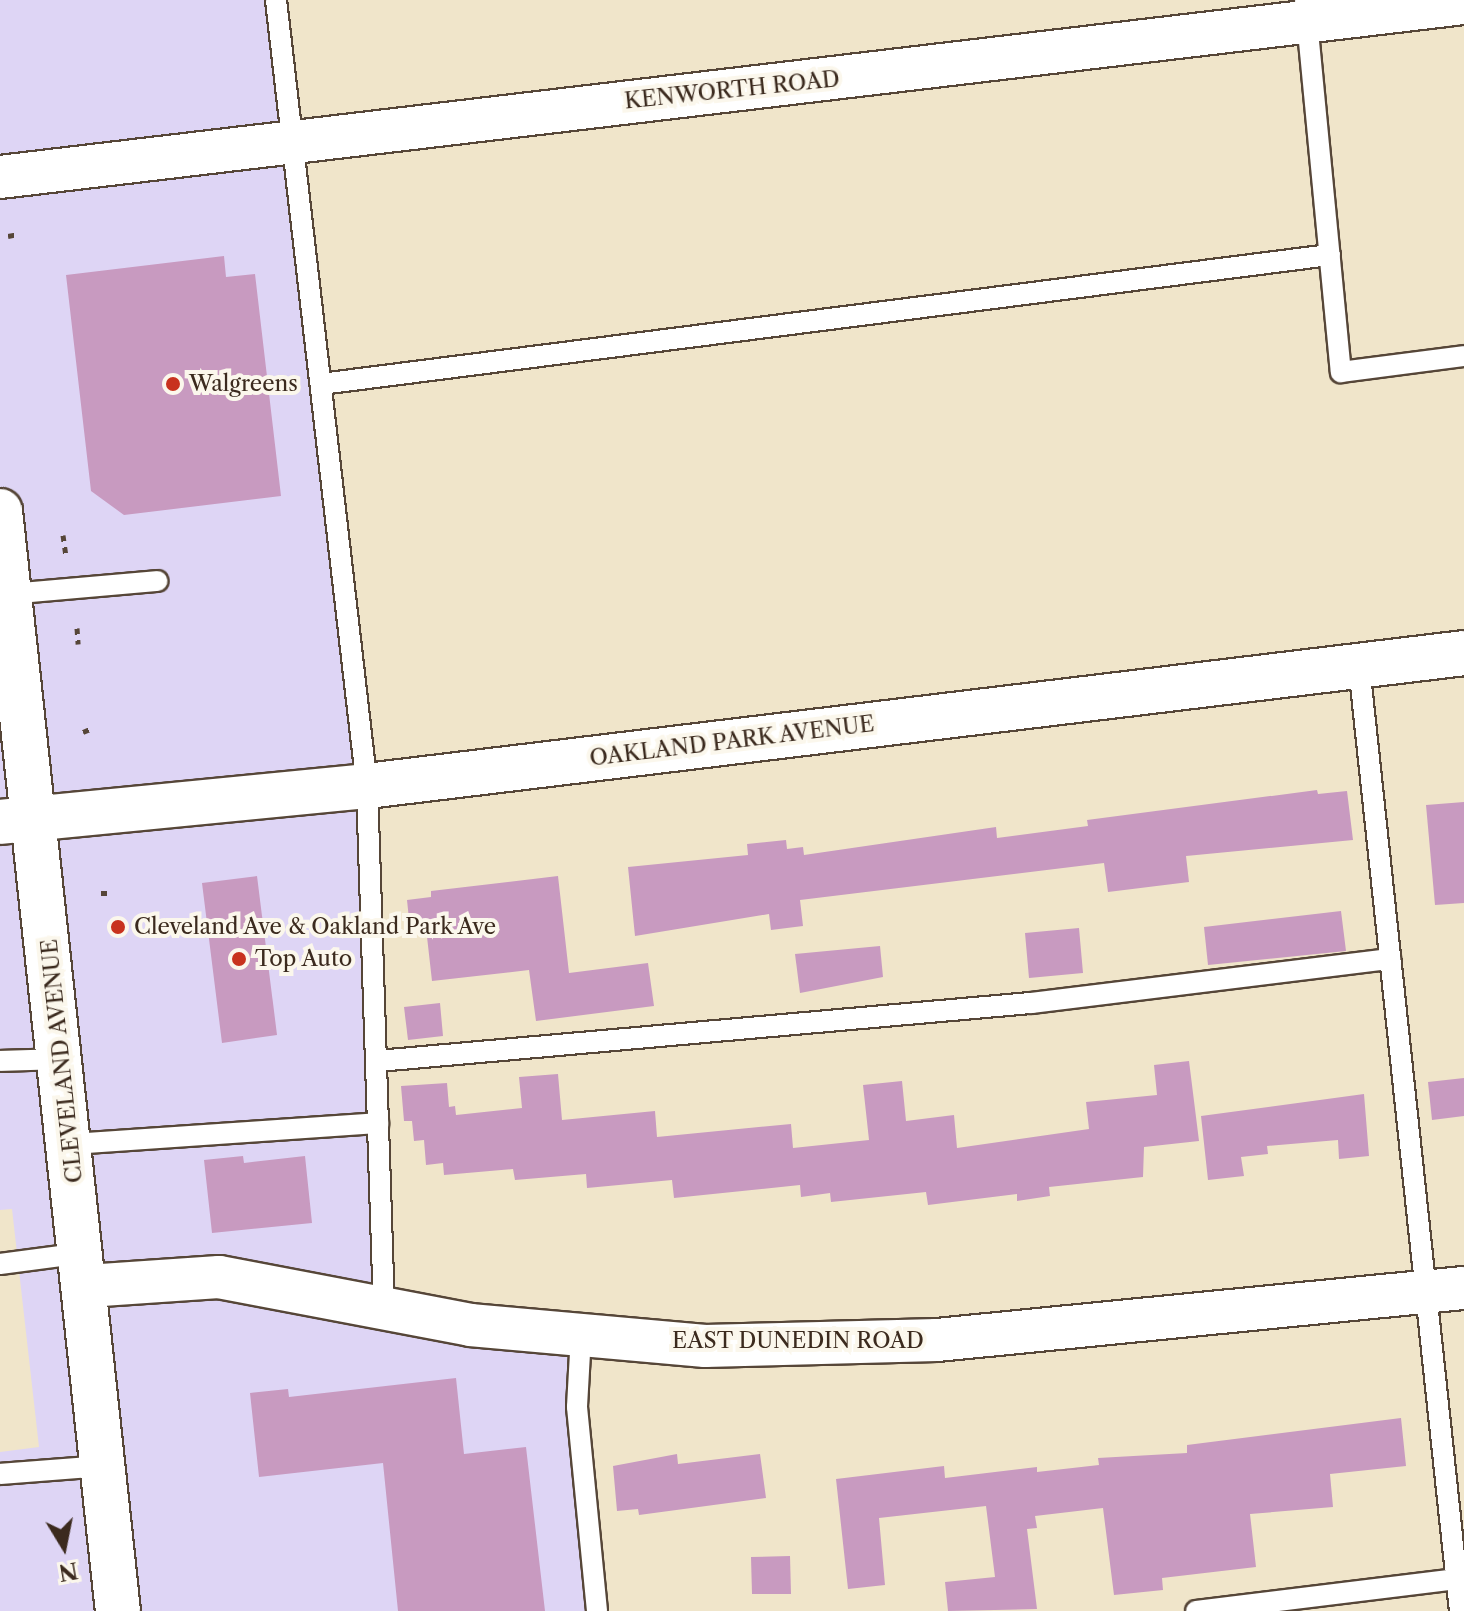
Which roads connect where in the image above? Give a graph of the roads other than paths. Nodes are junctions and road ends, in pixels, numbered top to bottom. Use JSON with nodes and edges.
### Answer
{"nodes":[{"id":1,"x":276,"y":0,"type":"edge"},
{"id":2,"x":1464,"y":3,"type":"edge"},
{"id":3,"x":1306,"y":12,"type":"edge"},
{"id":4,"x":293,"y":140,"type":"junction"},
{"id":5,"x":0,"y":177,"type":"edge"},
{"id":6,"x":1330,"y":255,"type":"junction"},
{"id":7,"x":1464,"y":356,"type":"edge"},
{"id":8,"x":321,"y":384,"type":"junction"},
{"id":9,"x":0,"y":511,"type":"edge"},
{"id":10,"x":157,"y":581,"type":"dead end"},
{"id":11,"x":9,"y":594,"type":"junction"},
{"id":12,"x":1464,"y":653,"type":"edge"},
{"id":13,"x":1359,"y":666,"type":"junction"},
{"id":14,"x":367,"y":786,"type":"junction"},
{"id":15,"x":18,"y":820,"type":"edge"},
{"id":16,"x":1390,"y":959,"type":"junction"},
{"id":17,"x":61,"y":1059,"type":"junction"},
{"id":18,"x":0,"y":1061,"type":"edge"},
{"id":19,"x":378,"y":1061,"type":"junction"},
{"id":20,"x":378,"y":1123,"type":"junction"},
{"id":21,"x":71,"y":1144,"type":"junction"},
{"id":22,"x":0,"y":1264,"type":"edge"},
{"id":23,"x":85,"y":1270,"type":"junction"},
{"id":24,"x":1445,"y":1290,"type":"edge"},
{"id":25,"x":384,"y":1309,"type":"junction"},
{"id":26,"x":581,"y":1335,"type":"junction"},
{"id":27,"x":103,"y":1466,"type":"junction"},
{"id":28,"x":0,"y":1474,"type":"edge"},
{"id":29,"x":1460,"y":1578,"type":"edge"},
{"id":30,"x":118,"y":1611,"type":"edge"},
{"id":31,"x":597,"y":1611,"type":"edge"},
{"id":32,"x":1196,"y":1611,"type":"edge"},
{"id":33,"x":1460,"y":1611,"type":"edge"}],
"edges":[{"from":1,"to":4,"type":"lane"},
{"from":2,"to":3,"type":"street","name":"KENWORTH ROAD"},
{"from":3,"to":4,"type":"street","name":"KENWORTH ROAD"},
{"from":3,"to":6,"type":"lane"},
{"from":4,"to":5,"type":"street","name":"KENWORTH ROAD"},
{"from":4,"to":8,"type":"lane"},
{"from":6,"to":7,"type":"lane"},
{"from":6,"to":8,"type":"lane"},
{"from":8,"to":14,"type":"lane"},
{"from":9,"to":11,"type":"main road","name":"CLEVELAND AVENUE"},
{"from":10,"to":11,"type":"lane"},
{"from":11,"to":15,"type":"main road","name":"CLEVELAND AVENUE"},
{"from":12,"to":13,"type":"main road","name":"OAKLAND PARK AVENUE"},
{"from":13,"to":14,"type":"main road","name":"OAKLAND PARK AVENUE"},
{"from":13,"to":16,"type":"lane"},
{"from":14,"to":15,"type":"main road","name":"OAKLAND PARK AVENUE"},
{"from":14,"to":19,"type":"lane"},
{"from":15,"to":17,"type":"main road","name":"CLEVELAND AVENUE"},
{"from":16,"to":19,"type":"lane"},
{"from":16,"to":24,"type":"lane"},
{"from":17,"to":18,"type":"lane"},
{"from":17,"to":21,"type":"main road","name":"CLEVELAND AVENUE"},
{"from":19,"to":20,"type":"lane"},
{"from":20,"to":21,"type":"lane"},
{"from":20,"to":25,"type":"lane"},
{"from":21,"to":23,"type":"main road","name":"CLEVELAND AVENUE"},
{"from":22,"to":23,"type":"lane"},
{"from":23,"to":25,"type":"street","name":"EAST DUNEDIN ROAD"},
{"from":23,"to":27,"type":"main road","name":"CLEVELAND AVENUE"},
{"from":24,"to":26,"type":"street","name":"EAST DUNEDIN ROAD"},
{"from":24,"to":29,"type":"lane"},
{"from":25,"to":26,"type":"street","name":"EAST DUNEDIN ROAD"},
{"from":26,"to":31,"type":"lane"},
{"from":27,"to":28,"type":"lane"},
{"from":27,"to":30,"type":"main road","name":"CLEVELAND AVENUE"},
{"from":29,"to":32,"type":"lane"},
{"from":29,"to":33,"type":"lane"}]}
